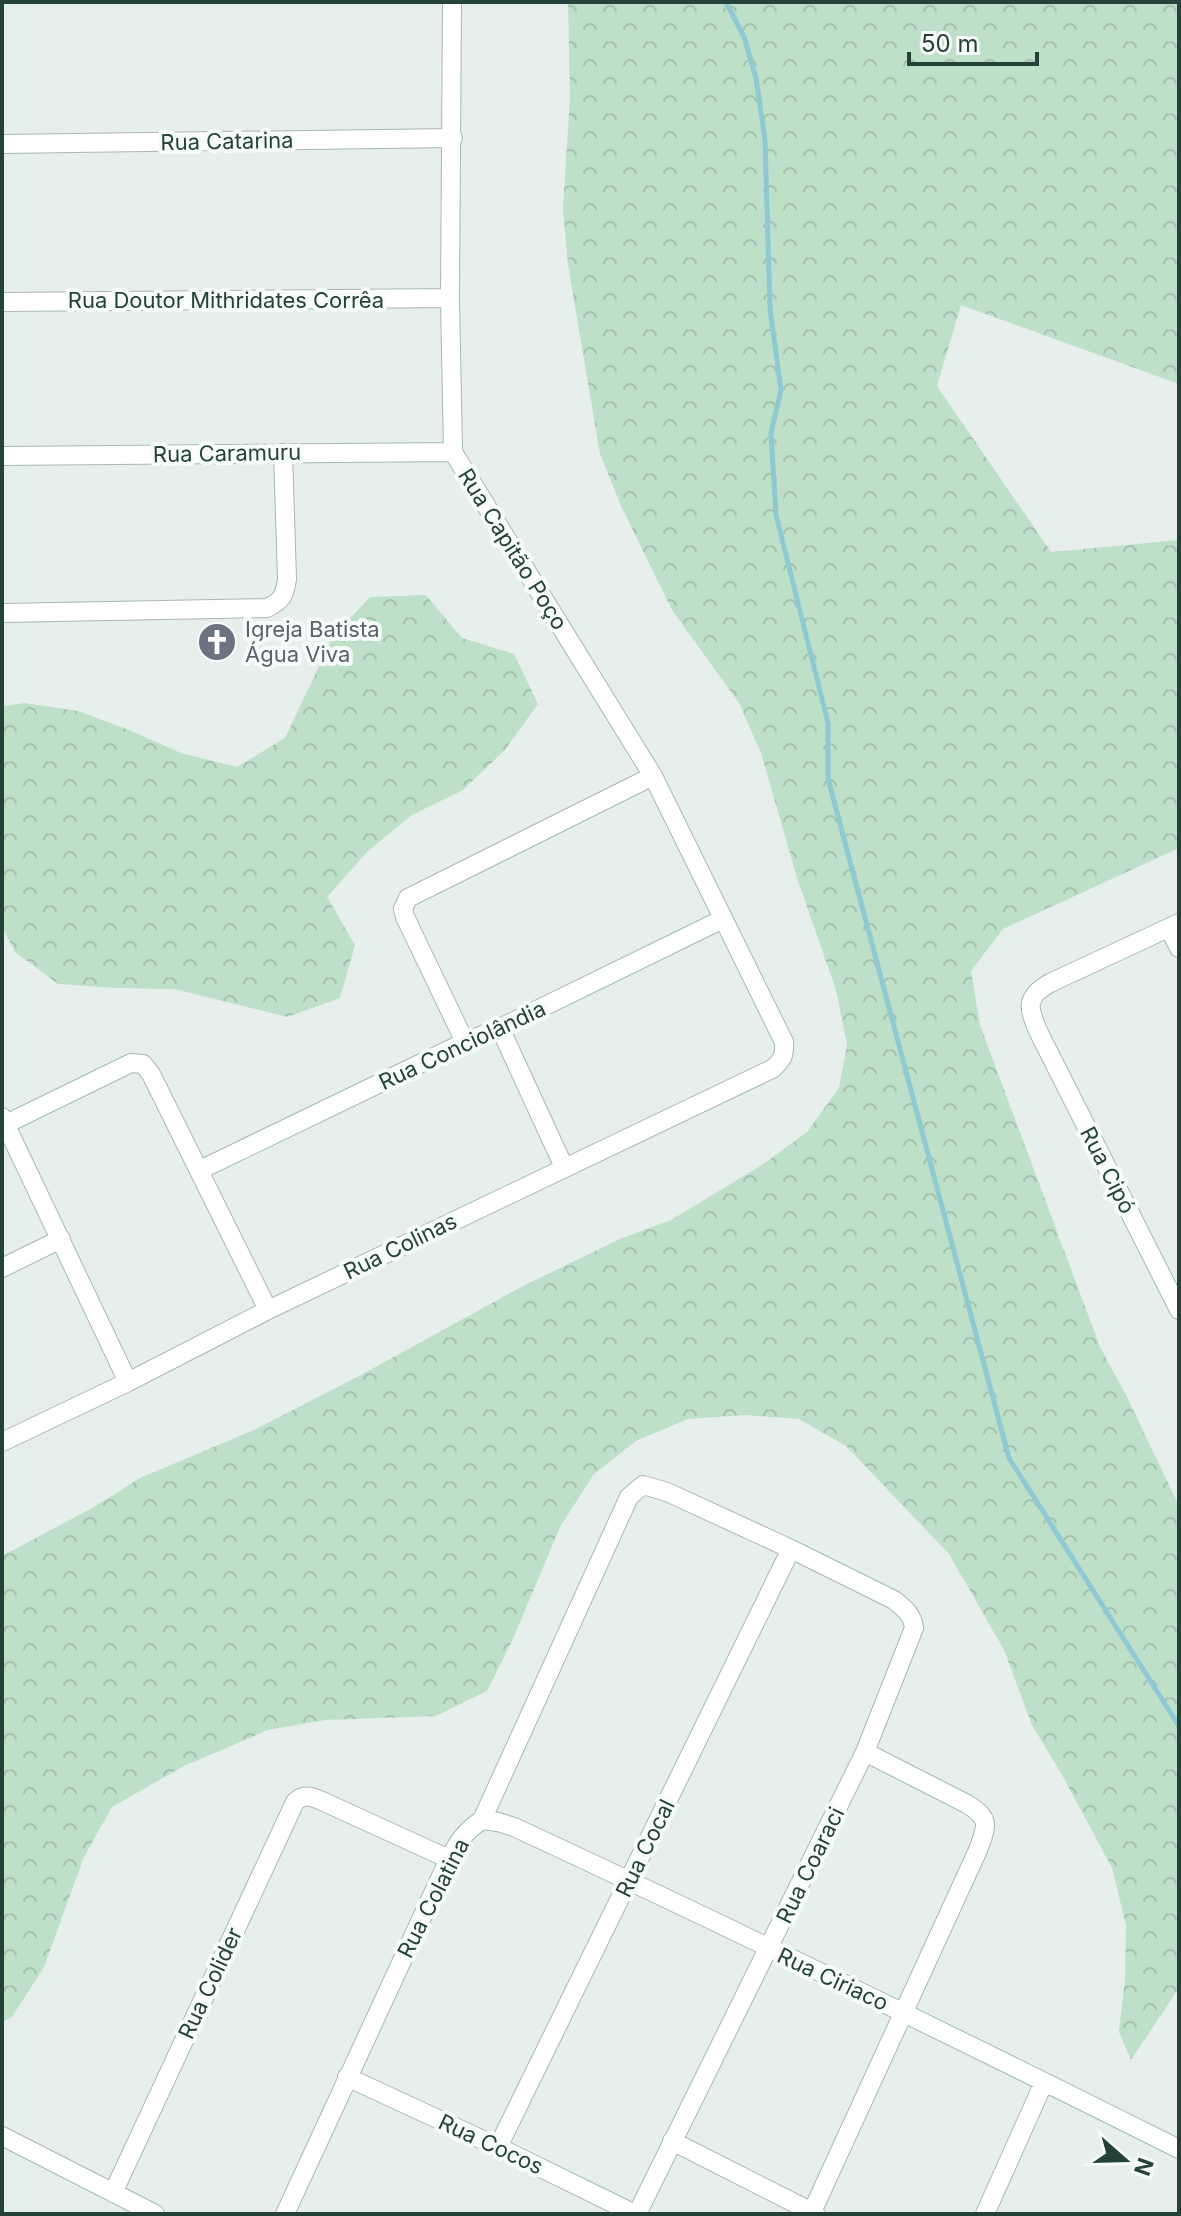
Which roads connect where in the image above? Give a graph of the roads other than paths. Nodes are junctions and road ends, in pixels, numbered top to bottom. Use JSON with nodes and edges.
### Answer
{"nodes":[{"id":1,"x":452,"y":2,"type":"edge"},
{"id":2,"x":453,"y":138,"type":"junction"},
{"id":3,"x":2,"y":144,"type":"edge"},
{"id":4,"x":450,"y":298,"type":"junction"},
{"id":5,"x":2,"y":302,"type":"edge"},
{"id":6,"x":453,"y":452,"type":"junction"},
{"id":7,"x":283,"y":453,"type":"junction"},
{"id":8,"x":2,"y":456,"type":"edge"},
{"id":9,"x":2,"y":613,"type":"edge"},
{"id":10,"x":653,"y":776,"type":"junction"},
{"id":11,"x":723,"y":919,"type":"junction"},
{"id":12,"x":1174,"y":926,"type":"edge"},
{"id":13,"x":1179,"y":948,"type":"edge"},
{"id":14,"x":500,"y":1028,"type":"junction"},
{"id":15,"x":465,"y":1042,"type":"junction"},
{"id":16,"x":784,"y":1042,"type":"joint"},
{"id":17,"x":4,"y":1120,"type":"edge"},
{"id":18,"x":564,"y":1167,"type":"junction"},
{"id":19,"x":200,"y":1170,"type":"junction"},
{"id":20,"x":61,"y":1239,"type":"junction"},
{"id":21,"x":2,"y":1268,"type":"edge"},
{"id":22,"x":268,"y":1310,"type":"junction"},
{"id":23,"x":1179,"y":1310,"type":"edge"},
{"id":24,"x":128,"y":1382,"type":"junction"},
{"id":25,"x":2,"y":1442,"type":"edge"},
{"id":26,"x":791,"y":1549,"type":"junction"},
{"id":27,"x":865,"y":1752,"type":"junction"},
{"id":28,"x":482,"y":1820,"type":"junction"},
{"id":29,"x":449,"y":1859,"type":"junction"},
{"id":30,"x":629,"y":1880,"type":"junction"},
{"id":31,"x":770,"y":1949,"type":"junction"},
{"id":32,"x":904,"y":2013,"type":"junction"},
{"id":33,"x":347,"y":2077,"type":"junction"},
{"id":34,"x":1044,"y":2082,"type":"junction"},
{"id":35,"x":2,"y":2136,"type":"edge"},
{"id":36,"x":672,"y":2141,"type":"junction"},
{"id":37,"x":498,"y":2147,"type":"junction"},
{"id":38,"x":1179,"y":2149,"type":"edge"},
{"id":39,"x":113,"y":2193,"type":"junction"},
{"id":40,"x":814,"y":2213,"type":"edge"},
{"id":41,"x":155,"y":2214,"type":"edge"},
{"id":42,"x":285,"y":2214,"type":"edge"},
{"id":43,"x":636,"y":2214,"type":"edge"},
{"id":44,"x":985,"y":2214,"type":"edge"}],
"edges":[{"from":1,"to":2,"type":"street","name":"Rua Capitão Poço"},
{"from":2,"to":3,"type":"street","name":"Rua Catarina"},
{"from":2,"to":4,"type":"street","name":"Rua Capitão Poço"},
{"from":4,"to":5,"type":"street","name":"Rua Doutor Mithridates Corrêa"},
{"from":4,"to":6,"type":"street","name":"Rua Capitão Poço"},
{"from":6,"to":7,"type":"street","name":"Rua Caramuru"},
{"from":6,"to":10,"type":"street","name":"Rua Capitão Poço"},
{"from":7,"to":8,"type":"street","name":"Rua Caramuru"},
{"from":7,"to":9,"type":"street"},
{"from":10,"to":11,"type":"street","name":"Rua Capitão Poço"},
{"from":10,"to":15,"type":"street"},
{"from":11,"to":14,"type":"street","name":"Rua Conciolândia"},
{"from":11,"to":16,"type":"street","name":"Rua Capitão Poço"},
{"from":12,"to":13,"type":"street"},
{"from":12,"to":23,"type":"street","name":"Rua Cipó"},
{"from":14,"to":15,"type":"street","name":"Rua Conciolândia"},
{"from":14,"to":18,"type":"street"},
{"from":15,"to":19,"type":"street","name":"Rua Conciolândia"},
{"from":16,"to":18,"type":"street","name":"Rua Colinas"},
{"from":17,"to":19,"type":"street"},
{"from":17,"to":20,"type":"street"},
{"from":18,"to":22,"type":"street","name":"Rua Colinas"},
{"from":19,"to":22,"type":"street"},
{"from":20,"to":21,"type":"street"},
{"from":20,"to":24,"type":"street"},
{"from":22,"to":24,"type":"street","name":"Rua Colinas"},
{"from":24,"to":25,"type":"street","name":"Rua Colinas"},
{"from":26,"to":27,"type":"street","name":"Rua Coaraci"},
{"from":26,"to":28,"type":"street","name":"Rua Colatina"},
{"from":26,"to":30,"type":"street","name":"Rua Cocal"},
{"from":27,"to":31,"type":"street","name":"Rua Coaraci"},
{"from":27,"to":32,"type":"street"},
{"from":28,"to":29,"type":"street","name":"Rua Colatina"},
{"from":28,"to":30,"type":"street","name":"Rua Ciriaco"},
{"from":29,"to":33,"type":"street","name":"Rua Colatina"},
{"from":29,"to":39,"type":"street","name":"Rua Colider"},
{"from":30,"to":31,"type":"street","name":"Rua Ciriaco"},
{"from":30,"to":37,"type":"street","name":"Rua Cocal"},
{"from":31,"to":32,"type":"street","name":"Rua Ciriaco"},
{"from":31,"to":36,"type":"street","name":"Rua Coaraci"},
{"from":32,"to":34,"type":"street","name":"Rua Ciriaco"},
{"from":32,"to":40,"type":"street"},
{"from":33,"to":37,"type":"street","name":"Rua Cocos"},
{"from":33,"to":42,"type":"street","name":"Rua Colatina"},
{"from":34,"to":38,"type":"street","name":"Rua Ciriaco"},
{"from":34,"to":44,"type":"street"},
{"from":35,"to":39,"type":"street"},
{"from":36,"to":40,"type":"street"},
{"from":36,"to":43,"type":"street","name":"Rua Coaraci"},
{"from":37,"to":43,"type":"street","name":"Rua Cocos"},
{"from":39,"to":41,"type":"street"}]}
